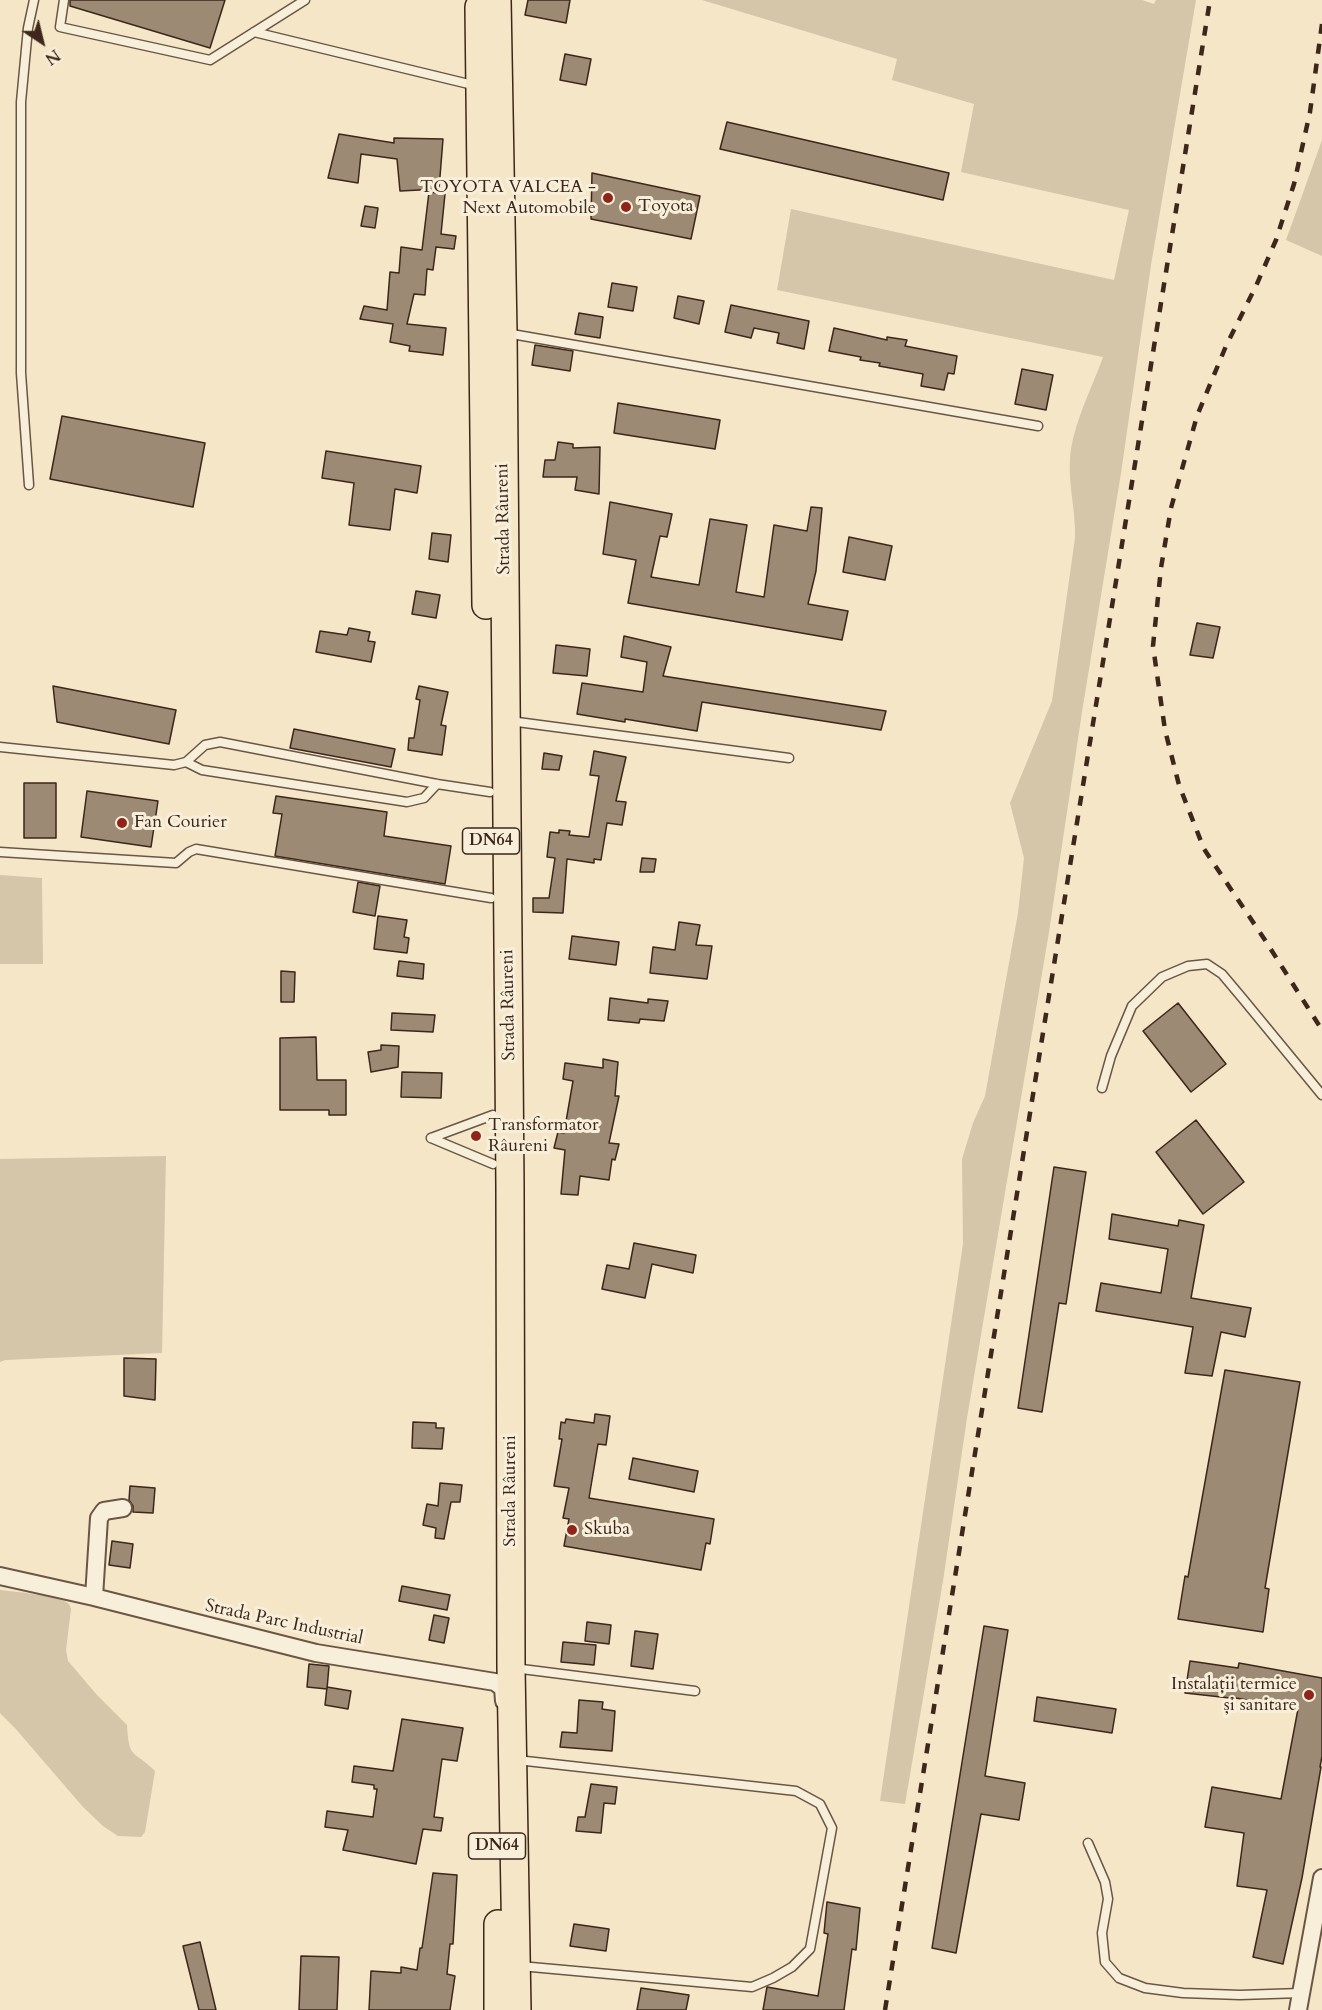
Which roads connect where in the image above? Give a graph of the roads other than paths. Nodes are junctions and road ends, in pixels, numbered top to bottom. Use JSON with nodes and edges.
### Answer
{"nodes":[{"id":1,"x":34,"y":0,"type":"edge"},
{"id":2,"x":64,"y":0,"type":"edge"},
{"id":3,"x":305,"y":0,"type":"edge"},
{"id":4,"x":479,"y":0,"type":"edge"},
{"id":5,"x":497,"y":0,"type":"edge"},
{"id":6,"x":254,"y":32,"type":"junction"},
{"id":7,"x":480,"y":87,"type":"junction"},
{"id":8,"x":503,"y":332,"type":"junction"},
{"id":9,"x":1038,"y":426,"type":"dead end"},
{"id":10,"x":29,"y":485,"type":"dead end"},
{"id":11,"x":506,"y":720,"type":"junction"},
{"id":12,"x":0,"y":747,"type":"edge"},
{"id":13,"x":789,"y":758,"type":"dead end"},
{"id":14,"x":186,"y":762,"type":"junction"},
{"id":15,"x":437,"y":784,"type":"junction"},
{"id":16,"x":490,"y":792,"type":"junction"},
{"id":17,"x":0,"y":852,"type":"edge"},
{"id":18,"x":491,"y":898,"type":"junction"},
{"id":19,"x":1102,"y":1088,"type":"dead end"},
{"id":20,"x":1322,"y":1095,"type":"edge"},
{"id":21,"x":493,"y":1115,"type":"junction"},
{"id":22,"x":493,"y":1164,"type":"junction"},
{"id":23,"x":123,"y":1508,"type":"dead end"},
{"id":24,"x":0,"y":1576,"type":"edge"},
{"id":25,"x":94,"y":1597,"type":"junction"},
{"id":26,"x":503,"y":1675,"type":"junction"},
{"id":27,"x":695,"y":1691,"type":"dead end"},
{"id":28,"x":513,"y":1752,"type":"junction"},
{"id":29,"x":1088,"y":1843,"type":"dead end"},
{"id":30,"x":1322,"y":1878,"type":"edge"},
{"id":31,"x":517,"y":1966,"type":"junction"},
{"id":32,"x":1301,"y":1993,"type":"junction"},
{"id":33,"x":498,"y":2010,"type":"edge"},
{"id":34,"x":517,"y":2010,"type":"edge"},
{"id":35,"x":1298,"y":2010,"type":"edge"}],
"edges":[{"from":1,"to":10,"type":"lane"},
{"from":2,"to":6,"type":"lane"},
{"from":3,"to":6,"type":"lane"},
{"from":4,"to":7,"type":"main road","name":"Strada Râureni","number":"DN64"},
{"from":5,"to":8,"type":"main road","name":"Strada Râureni","number":"DN64"},
{"from":6,"to":7,"type":"lane"},
{"from":7,"to":16,"type":"main road","name":"Strada Râureni","number":"DN64"},
{"from":8,"to":9,"type":"lane"},
{"from":8,"to":11,"type":"main road","name":"Strada Râureni","number":"DN64"},
{"from":11,"to":13,"type":"lane"},
{"from":11,"to":26,"type":"main road","name":"Strada Râureni","number":"DN64"},
{"from":12,"to":14,"type":"lane"},
{"from":14,"to":15,"type":"lane"},
{"from":14,"to":15,"type":"lane"},
{"from":15,"to":16,"type":"lane"},
{"from":16,"to":18,"type":"main road","name":"Strada Râureni","number":"DN64"},
{"from":17,"to":18,"type":"lane"},
{"from":18,"to":21,"type":"main road","name":"Strada Râureni","number":"DN64"},
{"from":19,"to":20,"type":"lane"},
{"from":21,"to":22,"type":"main road","name":"Strada Râureni","number":"DN64"},
{"from":21,"to":22,"type":"lane"},
{"from":22,"to":26,"type":"main road","name":"Strada Râureni","number":"DN64"},
{"from":23,"to":25,"type":"street"},
{"from":24,"to":25,"type":"street","name":"Strada Parc Industrial"},
{"from":25,"to":26,"type":"street","name":"Strada Parc Industrial"},
{"from":26,"to":27,"type":"lane"},
{"from":26,"to":28,"type":"main road","name":"Strada Râureni","number":"DN64"},
{"from":26,"to":33,"type":"main road","name":"Strada Râureni","number":"DN64"},
{"from":28,"to":31,"type":"main road","name":"Strada Râureni","number":"DN64"},
{"from":28,"to":31,"type":"lane"},
{"from":29,"to":32,"type":"lane"},
{"from":30,"to":32,"type":"street"},
{"from":31,"to":34,"type":"main road","name":"Strada Râureni","number":"DN64"},
{"from":32,"to":35,"type":"street"}]}
